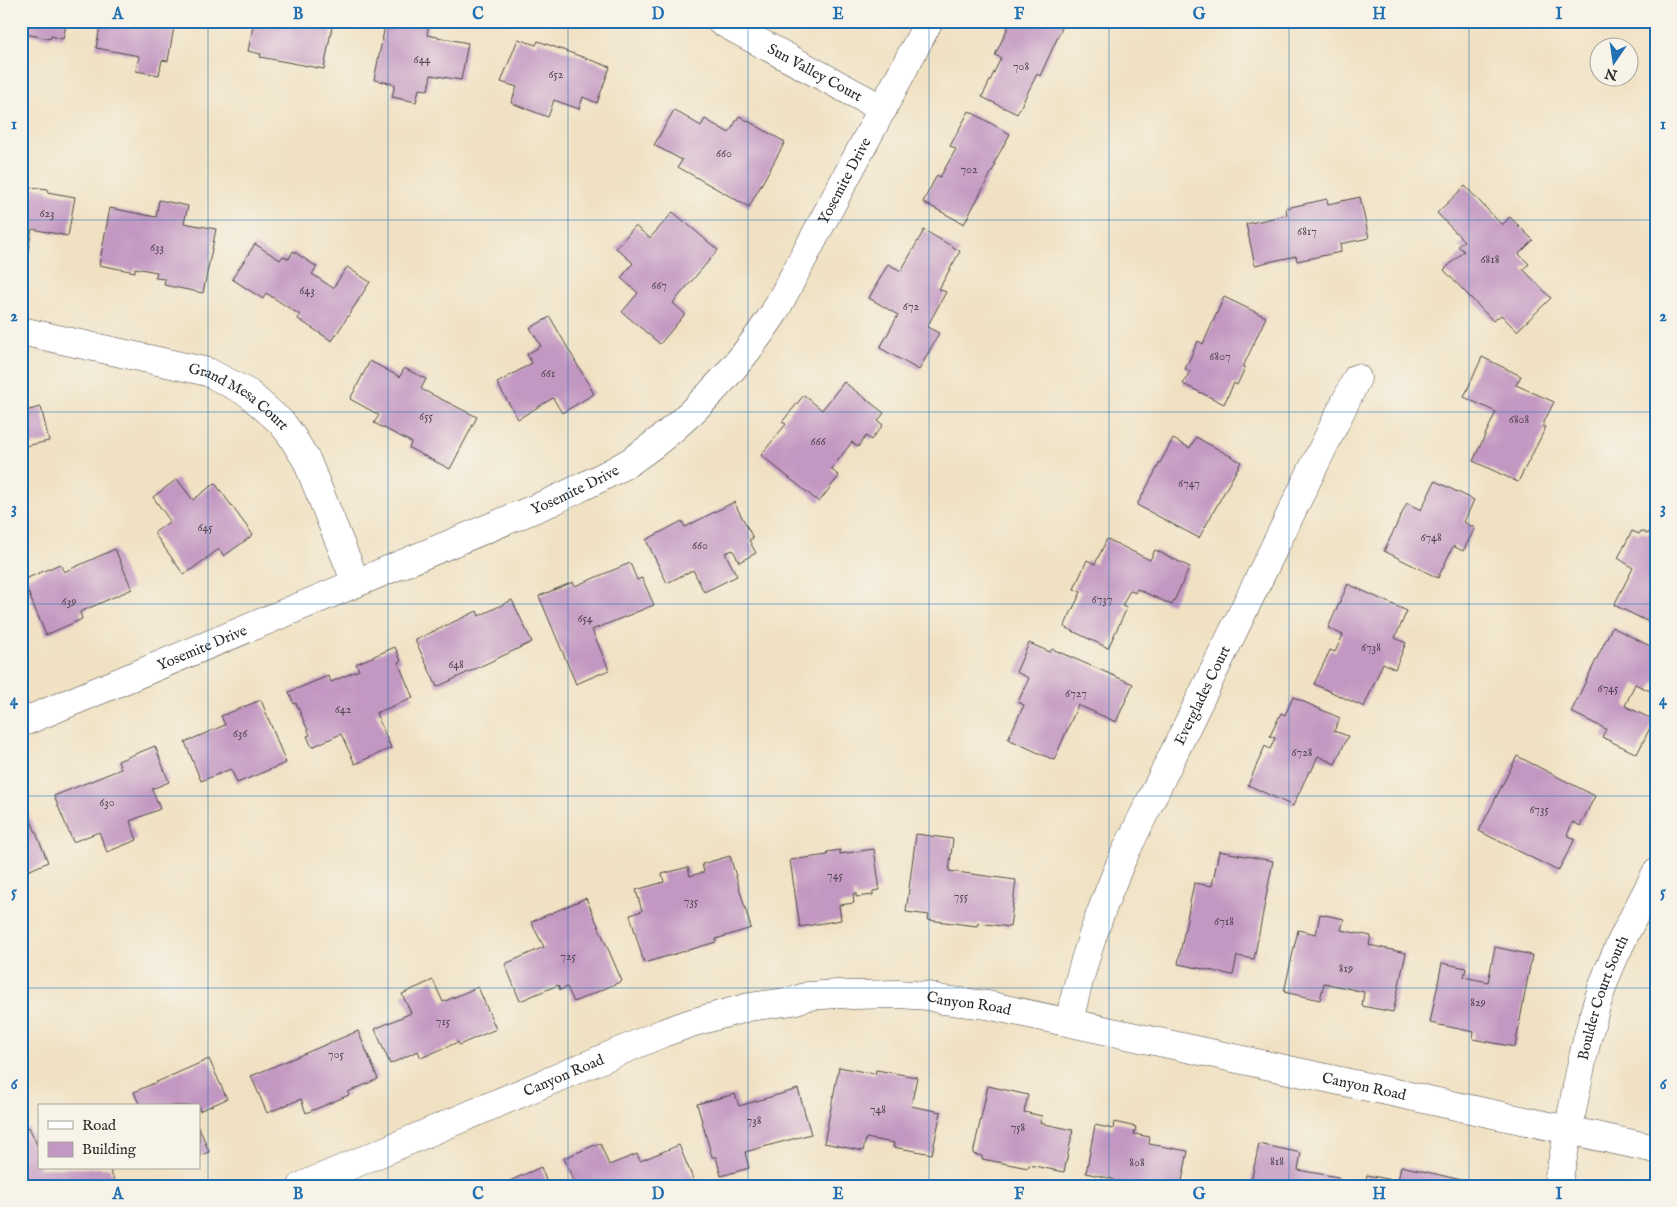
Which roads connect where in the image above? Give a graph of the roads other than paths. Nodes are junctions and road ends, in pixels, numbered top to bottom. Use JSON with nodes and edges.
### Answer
{"nodes":[{"id":1,"x":720,"y":21,"type":"edge"},
{"id":2,"x":929,"y":21,"type":"edge"},
{"id":3,"x":883,"y":109,"type":"junction"},
{"id":4,"x":21,"y":331,"type":"edge"},
{"id":5,"x":1356,"y":378,"type":"dead end"},
{"id":6,"x":356,"y":583,"type":"junction"},
{"id":7,"x":21,"y":723,"type":"edge"},
{"id":8,"x":1656,"y":873,"type":"edge"},
{"id":9,"x":1069,"y":1022,"type":"junction"},
{"id":10,"x":1569,"y":1131,"type":"junction"},
{"id":11,"x":1656,"y":1149,"type":"edge"},
{"id":12,"x":302,"y":1186,"type":"edge"},
{"id":13,"x":1557,"y":1186,"type":"edge"}],
"edges":[{"from":1,"to":3,"type":"street","name":"Sun Valley Court"},
{"from":2,"to":3,"type":"street","name":"Yosemite Drive"},
{"from":3,"to":6,"type":"street","name":"Yosemite Drive"},
{"from":4,"to":6,"type":"street","name":"Grand Mesa Court"},
{"from":5,"to":9,"type":"street","name":"Everglades Court"},
{"from":6,"to":7,"type":"street","name":"Yosemite Drive"},
{"from":8,"to":10,"type":"street","name":"Boulder Court South"},
{"from":9,"to":10,"type":"street","name":"Canyon Road"},
{"from":9,"to":12,"type":"street","name":"Canyon Road"},
{"from":10,"to":11,"type":"street","name":"Canyon Road"},
{"from":10,"to":13,"type":"street","name":"Boulder Court South"}]}
